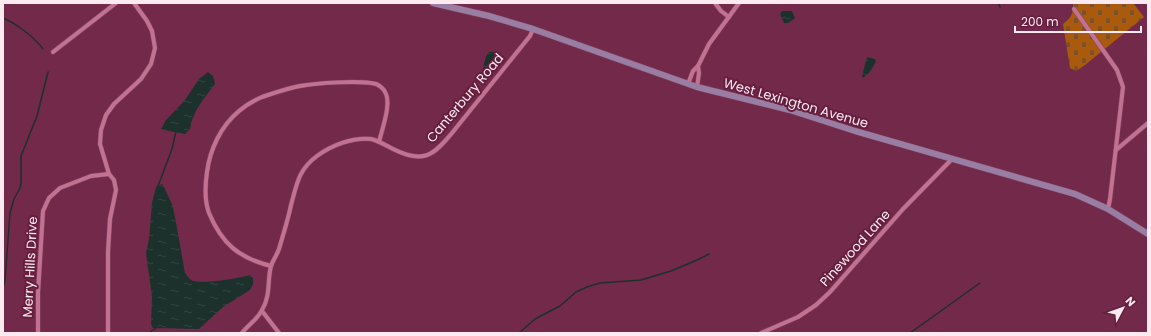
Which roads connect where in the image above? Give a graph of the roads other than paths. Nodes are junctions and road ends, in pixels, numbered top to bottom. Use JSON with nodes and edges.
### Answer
{"nodes":[{"id":1,"x":116,"y":3,"type":"edge"},
{"id":2,"x":134,"y":3,"type":"edge"},
{"id":3,"x":433,"y":3,"type":"edge"},
{"id":4,"x":715,"y":3,"type":"edge"},
{"id":5,"x":739,"y":3,"type":"edge"},
{"id":6,"x":1074,"y":9,"type":"dead end"},
{"id":7,"x":729,"y":17,"type":"junction"},
{"id":8,"x":533,"y":29,"type":"junction"},
{"id":9,"x":52,"y":52,"type":"dead end"},
{"id":10,"x":698,"y":66,"type":"junction"},
{"id":11,"x":688,"y":84,"type":"junction"},
{"id":12,"x":697,"y":87,"type":"junction"},
{"id":13,"x":1148,"y":122,"type":"edge"},
{"id":14,"x":379,"y":142,"type":"junction"},
{"id":15,"x":1116,"y":150,"type":"junction"},
{"id":16,"x":952,"y":159,"type":"junction"},
{"id":17,"x":109,"y":174,"type":"junction"},
{"id":18,"x":1108,"y":208,"type":"junction"},
{"id":19,"x":1148,"y":234,"type":"edge"},
{"id":20,"x":271,"y":266,"type":"junction"},
{"id":21,"x":262,"y":311,"type":"junction"},
{"id":22,"x":38,"y":333,"type":"edge"},
{"id":23,"x":108,"y":333,"type":"edge"},
{"id":24,"x":242,"y":333,"type":"edge"},
{"id":25,"x":279,"y":333,"type":"edge"},
{"id":26,"x":761,"y":333,"type":"edge"}],
"edges":[{"from":1,"to":9,"type":"street"},
{"from":2,"to":17,"type":"street"},
{"from":3,"to":8,"type":"street","name":"West Lexington Avenue"},
{"from":4,"to":7,"type":"street"},
{"from":5,"to":7,"type":"street"},
{"from":6,"to":15,"type":"street"},
{"from":7,"to":10,"type":"street"},
{"from":8,"to":11,"type":"street","name":"West Lexington Avenue"},
{"from":8,"to":14,"type":"street","name":"Canterbury Road"},
{"from":10,"to":11,"type":"street"},
{"from":10,"to":12,"type":"street"},
{"from":11,"to":12,"type":"street","name":"West Lexington Avenue"},
{"from":12,"to":16,"type":"street","name":"West Lexington Avenue"},
{"from":13,"to":15,"type":"street"},
{"from":14,"to":20,"type":"street","name":"Canterbury Road"},
{"from":14,"to":20,"type":"street"},
{"from":15,"to":18,"type":"street"},
{"from":16,"to":18,"type":"street","name":"West Lexington Avenue"},
{"from":16,"to":26,"type":"street","name":"Pinewood Lane"},
{"from":17,"to":22,"type":"street","name":"Merry Hills Drive"},
{"from":17,"to":23,"type":"street"},
{"from":18,"to":19,"type":"street","name":"West Lexington Avenue"},
{"from":20,"to":21,"type":"street","name":"Canterbury Road"},
{"from":21,"to":24,"type":"street","name":"Canterbury Road"},
{"from":21,"to":25,"type":"street"}]}
